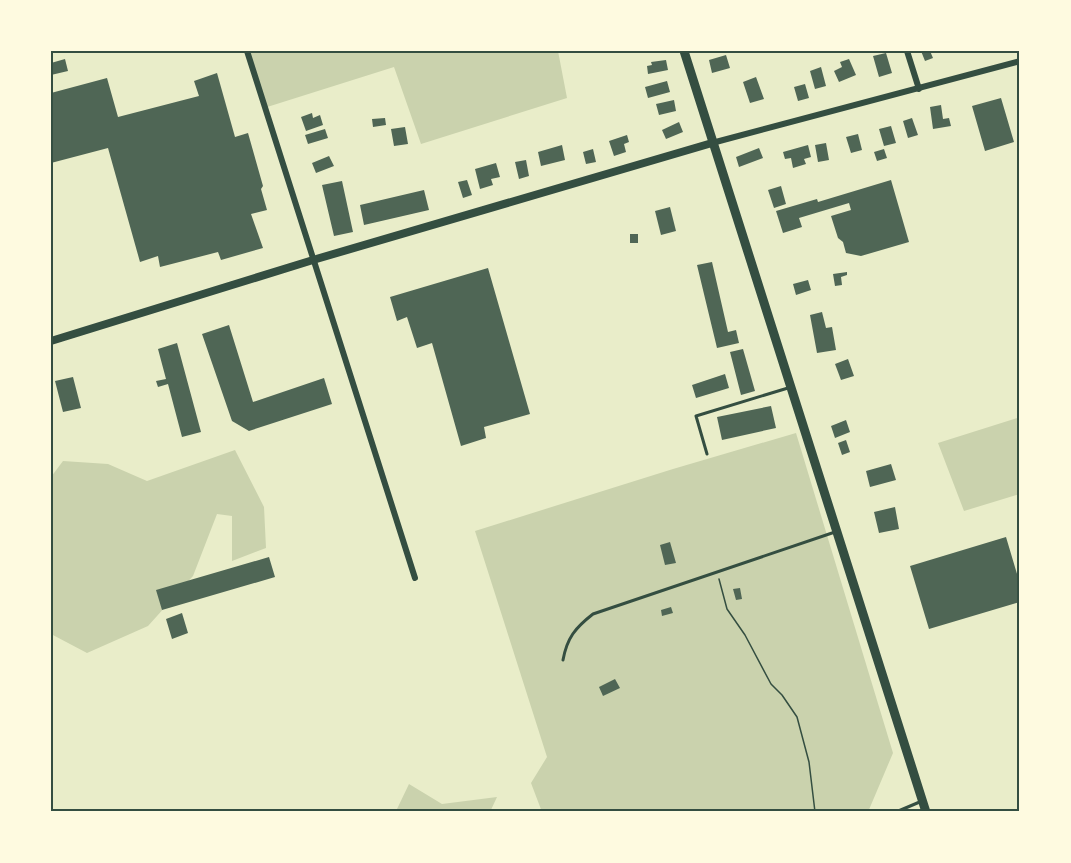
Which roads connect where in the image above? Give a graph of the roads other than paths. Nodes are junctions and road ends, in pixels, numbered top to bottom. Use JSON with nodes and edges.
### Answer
{"nodes":[{"id":1,"x":247,"y":51,"type":"edge"},
{"id":2,"x":684,"y":51,"type":"edge"},
{"id":3,"x":907,"y":51,"type":"edge"},
{"id":4,"x":1020,"y":61,"type":"edge"},
{"id":5,"x":919,"y":89,"type":"junction"},
{"id":6,"x":712,"y":143,"type":"junction"},
{"id":7,"x":313,"y":260,"type":"junction"},
{"id":8,"x":51,"y":341,"type":"edge"},
{"id":9,"x":790,"y":388,"type":"junction"},
{"id":10,"x":707,"y":454,"type":"dead end"},
{"id":11,"x":836,"y":532,"type":"junction"},
{"id":12,"x":415,"y":578,"type":"dead end"},
{"id":13,"x":563,"y":660,"type":"dead end"},
{"id":14,"x":922,"y":801,"type":"junction"},
{"id":15,"x":896,"y":812,"type":"edge"},
{"id":16,"x":926,"y":812,"type":"edge"}],
"edges":[{"from":1,"to":7,"type":"street"},
{"from":2,"to":6,"type":"main road"},
{"from":3,"to":5,"type":"street"},
{"from":4,"to":5,"type":"street"},
{"from":5,"to":6,"type":"street"},
{"from":6,"to":7,"type":"street"},
{"from":6,"to":9,"type":"main road"},
{"from":7,"to":8,"type":"street"},
{"from":7,"to":12,"type":"street"},
{"from":9,"to":10,"type":"lane"},
{"from":9,"to":11,"type":"main road"},
{"from":11,"to":13,"type":"lane"},
{"from":11,"to":14,"type":"main road"},
{"from":14,"to":15,"type":"lane"},
{"from":14,"to":16,"type":"main road"}]}
